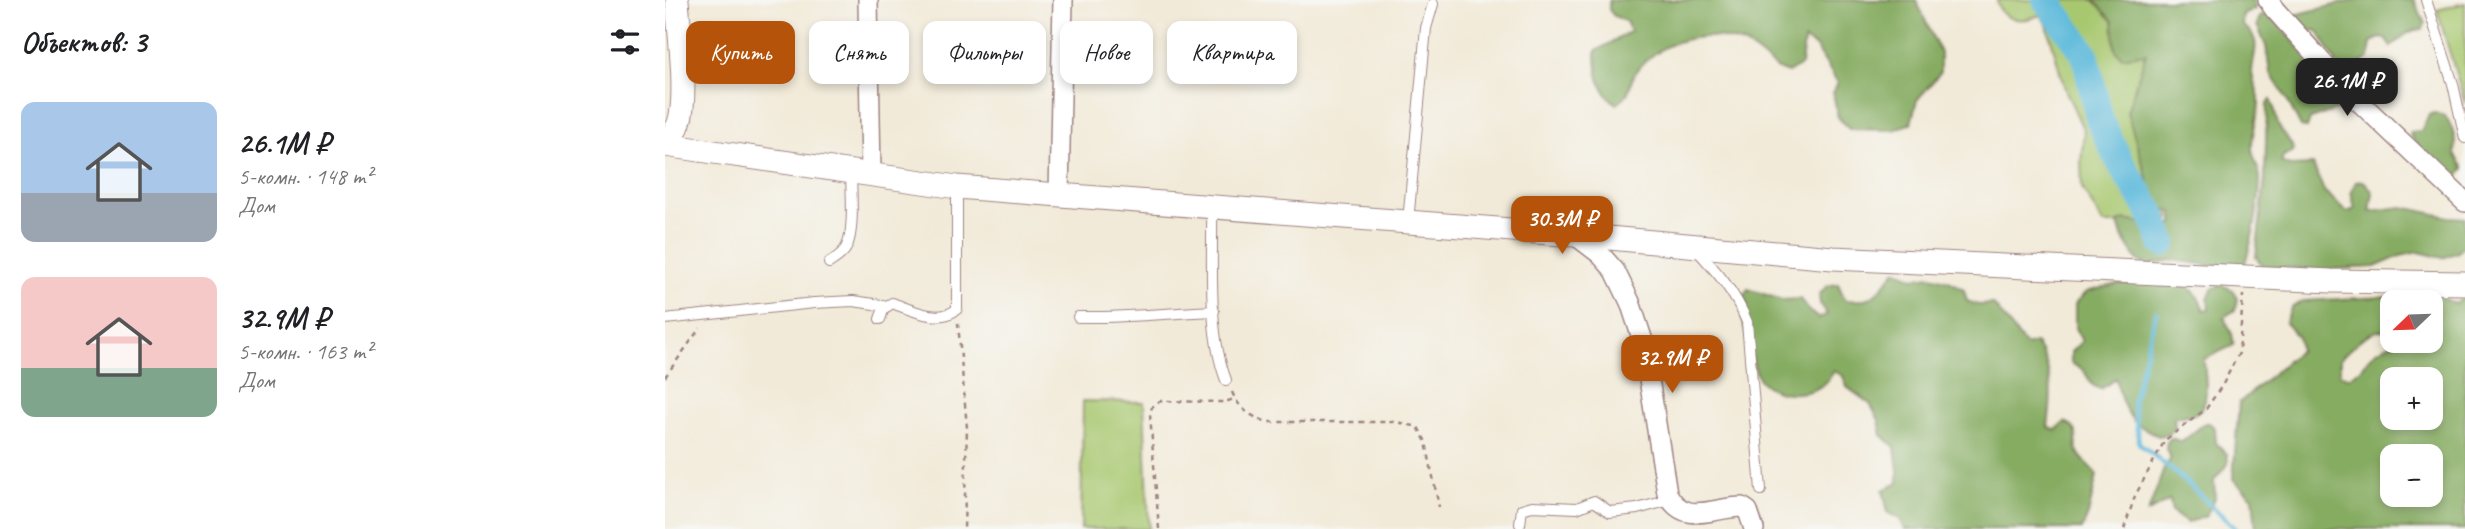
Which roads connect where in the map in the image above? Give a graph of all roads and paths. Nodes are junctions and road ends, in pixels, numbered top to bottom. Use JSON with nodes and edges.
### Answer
{"nodes":[{"id":1,"x":677,"y":0,"type":"edge"},
{"id":2,"x":868,"y":0,"type":"edge"},
{"id":3,"x":1063,"y":0,"type":"edge"},
{"id":4,"x":2269,"y":0,"type":"edge"},
{"id":5,"x":2426,"y":0,"type":"edge"},
{"id":6,"x":1433,"y":4,"type":"dead end"},
{"id":7,"x":2465,"y":138,"type":"edge"},
{"id":8,"x":665,"y":139,"type":"edge"},
{"id":9,"x":665,"y":145,"type":"edge"},
{"id":10,"x":861,"y":173,"type":"junction"},
{"id":11,"x":957,"y":187,"type":"junction"},
{"id":12,"x":1059,"y":195,"type":"junction"},
{"id":13,"x":2465,"y":202,"type":"edge"},
{"id":14,"x":1212,"y":208,"type":"junction"},
{"id":15,"x":1408,"y":222,"type":"junction"},
{"id":16,"x":1575,"y":235,"type":"junction"},
{"id":17,"x":1694,"y":247,"type":"junction"},
{"id":18,"x":829,"y":263,"type":"dead end"},
{"id":19,"x":2243,"y":277,"type":"junction"},
{"id":20,"x":2465,"y":283,"type":"edge"},
{"id":21,"x":888,"y":306,"type":"junction"},
{"id":22,"x":957,"y":309,"type":"junction"},
{"id":23,"x":1214,"y":311,"type":"junction"},
{"id":24,"x":703,"y":314,"type":"junction"},
{"id":25,"x":1078,"y":317,"type":"dead end"},
{"id":26,"x":665,"y":319,"type":"edge"},
{"id":27,"x":880,"y":319,"type":"dead end"},
{"id":28,"x":665,"y":377,"type":"edge"},
{"id":29,"x":1226,"y":380,"type":"joint"},
{"id":30,"x":1234,"y":398,"type":"junction"},
{"id":31,"x":1761,"y":489,"type":"dead end"},
{"id":32,"x":1670,"y":500,"type":"junction"},
{"id":33,"x":1439,"y":507,"type":"dead end"},
{"id":34,"x":1520,"y":524,"type":"dead end"},
{"id":35,"x":964,"y":529,"type":"edge"},
{"id":36,"x":1159,"y":529,"type":"edge"},
{"id":37,"x":1754,"y":529,"type":"edge"},
{"id":38,"x":2124,"y":529,"type":"edge"}],
"edges":[{"from":1,"to":8,"type":"street"},
{"from":2,"to":10,"type":"street"},
{"from":3,"to":12,"type":"street"},
{"from":4,"to":13,"type":"street"},
{"from":5,"to":7,"type":"lane"},
{"from":6,"to":15,"type":"lane"},
{"from":9,"to":10,"type":"street"},
{"from":10,"to":11,"type":"street"},
{"from":10,"to":18,"type":"lane"},
{"from":11,"to":12,"type":"street"},
{"from":11,"to":22,"type":"lane"},
{"from":12,"to":14,"type":"street"},
{"from":14,"to":15,"type":"street"},
{"from":14,"to":23,"type":"lane"},
{"from":15,"to":16,"type":"street"},
{"from":16,"to":17,"type":"street"},
{"from":16,"to":32,"type":"street"},
{"from":17,"to":19,"type":"street"},
{"from":17,"to":31,"type":"lane"},
{"from":19,"to":20,"type":"street"},
{"from":19,"to":38,"type":"path"},
{"from":21,"to":22,"type":"lane"},
{"from":21,"to":24,"type":"lane"},
{"from":21,"to":27,"type":"lane"},
{"from":22,"to":35,"type":"path"},
{"from":23,"to":25,"type":"lane"},
{"from":23,"to":29,"type":"lane"},
{"from":24,"to":26,"type":"lane"},
{"from":24,"to":28,"type":"path"},
{"from":29,"to":30,"type":"path"},
{"from":30,"to":33,"type":"path"},
{"from":30,"to":36,"type":"path"},
{"from":32,"to":34,"type":"lane"},
{"from":32,"to":37,"type":"street"}]}
